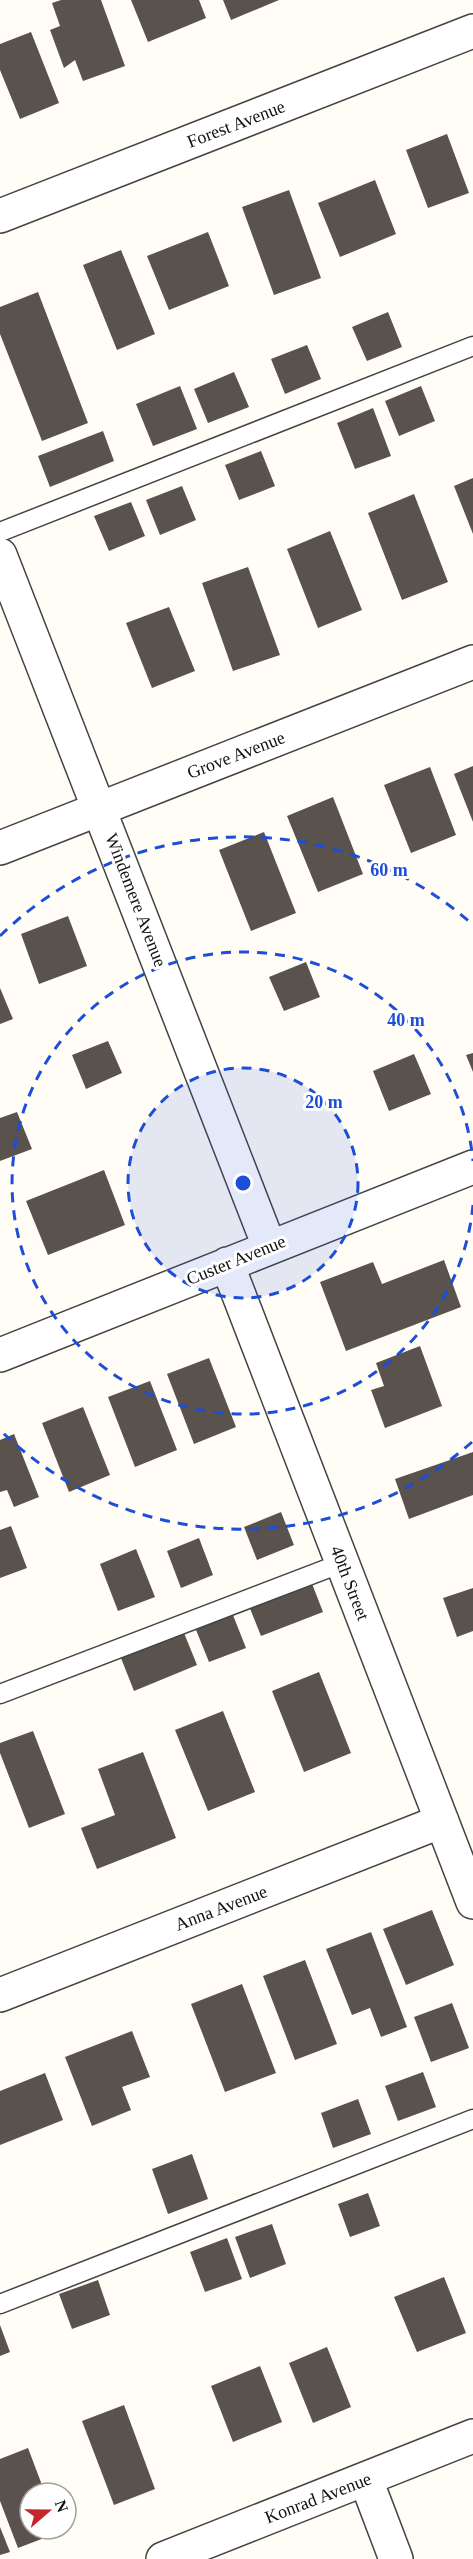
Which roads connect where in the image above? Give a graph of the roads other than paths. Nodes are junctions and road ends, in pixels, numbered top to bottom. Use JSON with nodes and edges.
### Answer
{"nodes":[{"id":1,"x":473,"y":31,"type":"edge"},
{"id":2,"x":0,"y":216,"type":"edge"},
{"id":3,"x":473,"y":346,"type":"edge"},
{"id":4,"x":0,"y":532,"type":"edge"},
{"id":5,"x":0,"y":555,"type":"edge"},
{"id":6,"x":473,"y":662,"type":"edge"},
{"id":7,"x":100,"y":808,"type":"junction"},
{"id":8,"x":0,"y":848,"type":"edge"},
{"id":9,"x":473,"y":1167,"type":"edge"},
{"id":10,"x":269,"y":1246,"type":"junction"},
{"id":11,"x":227,"y":1264,"type":"junction"},
{"id":12,"x":0,"y":1355,"type":"edge"},
{"id":13,"x":342,"y":1563,"type":"junction"},
{"id":14,"x":0,"y":1694,"type":"edge"},
{"id":15,"x":442,"y":1821,"type":"junction"},
{"id":16,"x":473,"y":1902,"type":"edge"},
{"id":17,"x":0,"y":1995,"type":"edge"},
{"id":18,"x":473,"y":2119,"type":"edge"},
{"id":19,"x":0,"y":2304,"type":"edge"},
{"id":20,"x":473,"y":2436,"type":"edge"},
{"id":21,"x":366,"y":2480,"type":"junction"},
{"id":22,"x":163,"y":2559,"type":"edge"},
{"id":23,"x":396,"y":2559,"type":"edge"}],
"edges":[{"from":1,"to":2,"type":"street","name":"Forest Avenue"},
{"from":3,"to":4,"type":"lane"},
{"from":5,"to":7,"type":"street","name":"Windemere Avenue"},
{"from":6,"to":7,"type":"street","name":"Grove Avenue"},
{"from":7,"to":8,"type":"street","name":"Grove Avenue"},
{"from":7,"to":10,"type":"street","name":"Windemere Avenue"},
{"from":9,"to":10,"type":"street","name":"Custer Avenue"},
{"from":10,"to":11,"type":"street","name":"Custer Avenue"},
{"from":11,"to":12,"type":"street","name":"Custer Avenue"},
{"from":11,"to":13,"type":"street","name":"40th Street"},
{"from":13,"to":14,"type":"lane"},
{"from":13,"to":15,"type":"street","name":"40th Street"},
{"from":15,"to":16,"type":"street","name":"40th Street"},
{"from":15,"to":17,"type":"street","name":"Anna Avenue"},
{"from":18,"to":19,"type":"lane"},
{"from":20,"to":21,"type":"street","name":"Konrad Avenue"},
{"from":21,"to":22,"type":"street","name":"Konrad Avenue"},
{"from":21,"to":23,"type":"street"}]}
